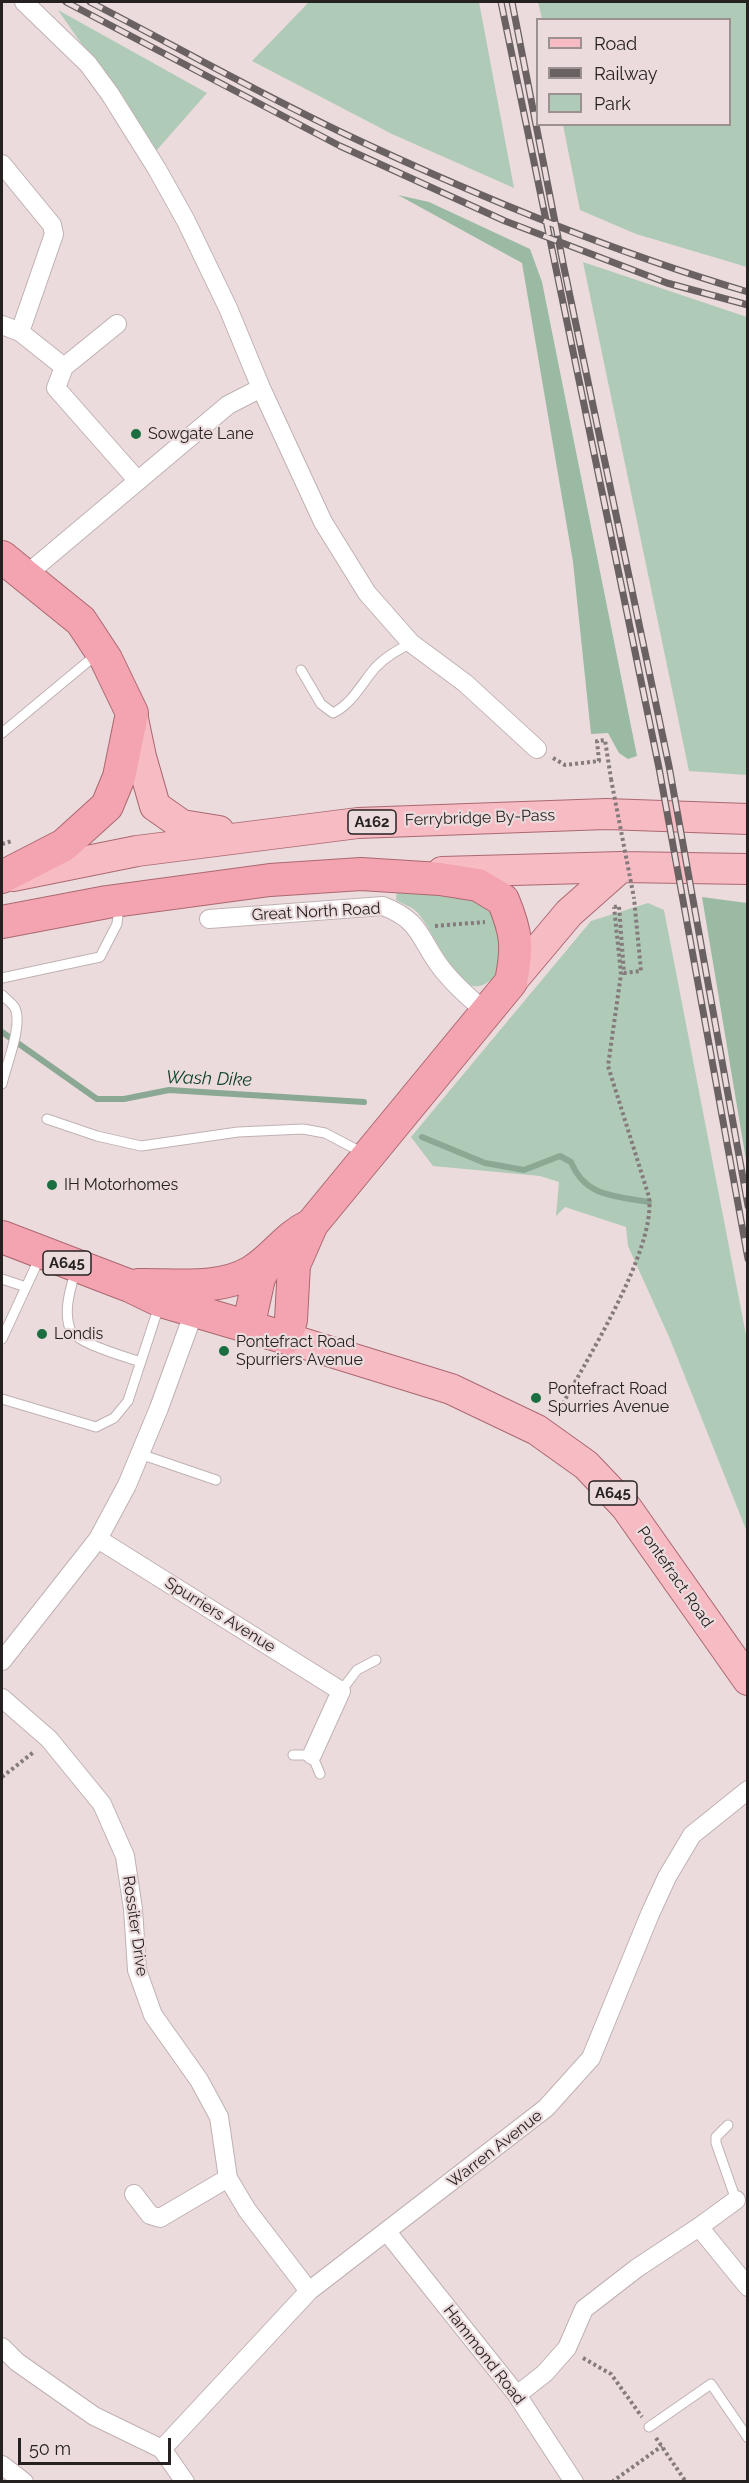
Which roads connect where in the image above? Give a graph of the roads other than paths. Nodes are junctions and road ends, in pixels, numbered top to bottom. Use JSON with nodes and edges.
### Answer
{"nodes":[{"id":1,"x":24,"y":2,"type":"edge"},
{"id":2,"x":2,"y":164,"type":"edge"},
{"id":3,"x":117,"y":324,"type":"dead end"},
{"id":4,"x":2,"y":325,"type":"edge"},
{"id":5,"x":20,"y":332,"type":"junction"},
{"id":6,"x":64,"y":367,"type":"junction"},
{"id":7,"x":261,"y":388,"type":"junction"},
{"id":8,"x":138,"y":481,"type":"junction"},
{"id":9,"x":2,"y":557,"type":"edge"},
{"id":10,"x":27,"y":575,"type":"junction"},
{"id":11,"x":411,"y":643,"type":"junction"},
{"id":12,"x":102,"y":650,"type":"junction"},
{"id":13,"x":301,"y":670,"type":"dead end"},
{"id":14,"x":132,"y":713,"type":"junction"},
{"id":15,"x":2,"y":734,"type":"edge"},
{"id":16,"x":537,"y":749,"type":"road end"},
{"id":17,"x":747,"y":819,"type":"edge"},
{"id":18,"x":252,"y":835,"type":"junction"},
{"id":19,"x":621,"y":867,"type":"junction"},
{"id":20,"x":747,"y":869,"type":"edge"},
{"id":21,"x":361,"y":874,"type":"junction"},
{"id":22,"x":2,"y":878,"type":"edge"},
{"id":23,"x":120,"y":901,"type":"junction"},
{"id":24,"x":209,"y":919,"type":"dead end"},
{"id":25,"x":2,"y":922,"type":"edge"},
{"id":26,"x":2,"y":978,"type":"edge"},
{"id":27,"x":511,"y":982,"type":"junction"},
{"id":28,"x":2,"y":994,"type":"edge"},
{"id":29,"x":485,"y":1011,"type":"junction"},
{"id":30,"x":2,"y":1084,"type":"edge"},
{"id":31,"x":47,"y":1119,"type":"dead end"},
{"id":32,"x":368,"y":1156,"type":"junction"},
{"id":33,"x":312,"y":1224,"type":"junction"},
{"id":34,"x":2,"y":1237,"type":"edge"},
{"id":35,"x":42,"y":1253,"type":"junction"},
{"id":36,"x":270,"y":1258,"type":"junction"},
{"id":37,"x":76,"y":1267,"type":"junction"},
{"id":38,"x":2,"y":1279,"type":"edge"},
{"id":39,"x":130,"y":1286,"type":"junction"},
{"id":40,"x":26,"y":1287,"type":"junction"},
{"id":41,"x":161,"y":1301,"type":"junction"},
{"id":42,"x":194,"y":1312,"type":"junction"},
{"id":43,"x":248,"y":1328,"type":"junction"},
{"id":44,"x":286,"y":1338,"type":"junction"},
{"id":45,"x":2,"y":1339,"type":"edge"},
{"id":46,"x":141,"y":1362,"type":"junction"},
{"id":47,"x":2,"y":1399,"type":"edge"},
{"id":48,"x":140,"y":1454,"type":"junction"},
{"id":49,"x":216,"y":1480,"type":"dead end"},
{"id":50,"x":98,"y":1539,"type":"junction"},
{"id":51,"x":376,"y":1660,"type":"dead end"},
{"id":52,"x":2,"y":1661,"type":"edge"},
{"id":53,"x":747,"y":1680,"type":"edge"},
{"id":54,"x":341,"y":1691,"type":"junction"},
{"id":55,"x":2,"y":1698,"type":"edge"},
{"id":56,"x":293,"y":1755,"type":"dead end"},
{"id":57,"x":312,"y":1755,"type":"junction"},
{"id":58,"x":320,"y":1774,"type":"dead end"},
{"id":59,"x":747,"y":1790,"type":"edge"},
{"id":60,"x":728,"y":2125,"type":"dead end"},
{"id":61,"x":228,"y":2178,"type":"junction"},
{"id":62,"x":134,"y":2194,"type":"dead end"},
{"id":63,"x":736,"y":2200,"type":"joint"},
{"id":64,"x":699,"y":2227,"type":"junction"},
{"id":65,"x":387,"y":2232,"type":"junction"},
{"id":66,"x":747,"y":2287,"type":"edge"},
{"id":67,"x":309,"y":2291,"type":"junction"},
{"id":68,"x":2,"y":2347,"type":"edge"},
{"id":69,"x":517,"y":2395,"type":"junction"},
{"id":70,"x":649,"y":2427,"type":"road end"},
{"id":71,"x":747,"y":2438,"type":"edge"},
{"id":72,"x":162,"y":2449,"type":"junction"},
{"id":73,"x":2,"y":2465,"type":"edge"},
{"id":74,"x":24,"y":2481,"type":"edge"},
{"id":75,"x":185,"y":2481,"type":"edge"},
{"id":76,"x":574,"y":2481,"type":"edge"}],
"edges":[{"from":1,"to":7,"type":"street"},
{"from":2,"to":5,"type":"street"},
{"from":3,"to":6,"type":"street"},
{"from":4,"to":5,"type":"street"},
{"from":5,"to":6,"type":"street"},
{"from":6,"to":8,"type":"street"},
{"from":7,"to":8,"type":"street"},
{"from":7,"to":11,"type":"street"},
{"from":8,"to":10,"type":"street"},
{"from":9,"to":10,"type":"highway","number":"A162"},
{"from":10,"to":12,"type":"highway","number":"A162"},
{"from":11,"to":13,"type":"lane"},
{"from":11,"to":16,"type":"street"},
{"from":12,"to":14,"type":"highway","number":"A162"},
{"from":12,"to":15,"type":"lane"},
{"from":14,"to":18,"type":"main road","number":"A162"},
{"from":14,"to":22,"type":"highway","number":"A162"},
{"from":17,"to":18,"type":"main road","name":"Ferrybridge By-Pass","number":"A162"},
{"from":18,"to":22,"type":"main road","name":"Ferrybridge By-Pass","number":"A162"},
{"from":19,"to":20,"type":"main road"},
{"from":19,"to":21,"type":"main road"},
{"from":19,"to":27,"type":"main road"},
{"from":21,"to":23,"type":"highway"},
{"from":21,"to":27,"type":"highway"},
{"from":23,"to":25,"type":"highway"},
{"from":23,"to":26,"type":"lane"},
{"from":24,"to":29,"type":"street","name":"Great North Road"},
{"from":27,"to":29,"type":"highway","number":"A645"},
{"from":28,"to":30,"type":"lane"},
{"from":29,"to":32,"type":"highway","number":"A645"},
{"from":31,"to":32,"type":"lane"},
{"from":32,"to":33,"type":"highway","number":"A645"},
{"from":33,"to":36,"type":"highway","number":"A645"},
{"from":33,"to":44,"type":"highway","number":"A645"},
{"from":34,"to":35,"type":"highway","name":"Pontefract Road","number":"A645"},
{"from":35,"to":37,"type":"highway","name":"Pontefract Road","number":"A645"},
{"from":35,"to":40,"type":"lane"},
{"from":36,"to":39,"type":"highway","number":"A645"},
{"from":36,"to":43,"type":"highway","number":"A645"},
{"from":37,"to":39,"type":"highway","name":"Pontefract Road","number":"A645"},
{"from":37,"to":46,"type":"lane"},
{"from":38,"to":40,"type":"lane"},
{"from":39,"to":41,"type":"highway","name":"Pontefract Road","number":"A645"},
{"from":40,"to":45,"type":"lane"},
{"from":41,"to":42,"type":"highway","name":"Pontefract Road","number":"A645"},
{"from":41,"to":46,"type":"lane"},
{"from":42,"to":43,"type":"highway","name":"Pontefract Road","number":"A645"},
{"from":42,"to":48,"type":"street"},
{"from":43,"to":44,"type":"highway","name":"Pontefract Road","number":"A645"},
{"from":44,"to":53,"type":"main road","name":"Pontefract Road","number":"A645"},
{"from":46,"to":47,"type":"lane"},
{"from":48,"to":49,"type":"lane"},
{"from":48,"to":50,"type":"street"},
{"from":50,"to":52,"type":"street"},
{"from":50,"to":54,"type":"street","name":"Spurriers Avenue"},
{"from":51,"to":54,"type":"lane"},
{"from":54,"to":57,"type":"street"},
{"from":55,"to":61,"type":"street","name":"Rossiter Drive"},
{"from":56,"to":57,"type":"lane"},
{"from":57,"to":58,"type":"lane"},
{"from":59,"to":65,"type":"street","name":"Warren Avenue"},
{"from":60,"to":63,"type":"lane"},
{"from":61,"to":62,"type":"street"},
{"from":61,"to":67,"type":"street","name":"Rossiter Drive"},
{"from":63,"to":64,"type":"street"},
{"from":64,"to":66,"type":"street"},
{"from":64,"to":69,"type":"street"},
{"from":65,"to":67,"type":"street","name":"Warren Avenue"},
{"from":65,"to":69,"type":"street","name":"Hammond Road"},
{"from":67,"to":72,"type":"street","name":"Warren Avenue"},
{"from":68,"to":72,"type":"street"},
{"from":69,"to":76,"type":"street","name":"Hammond Road"},
{"from":70,"to":71,"type":"lane"},
{"from":72,"to":75,"type":"street"},
{"from":73,"to":74,"type":"street"}]}
